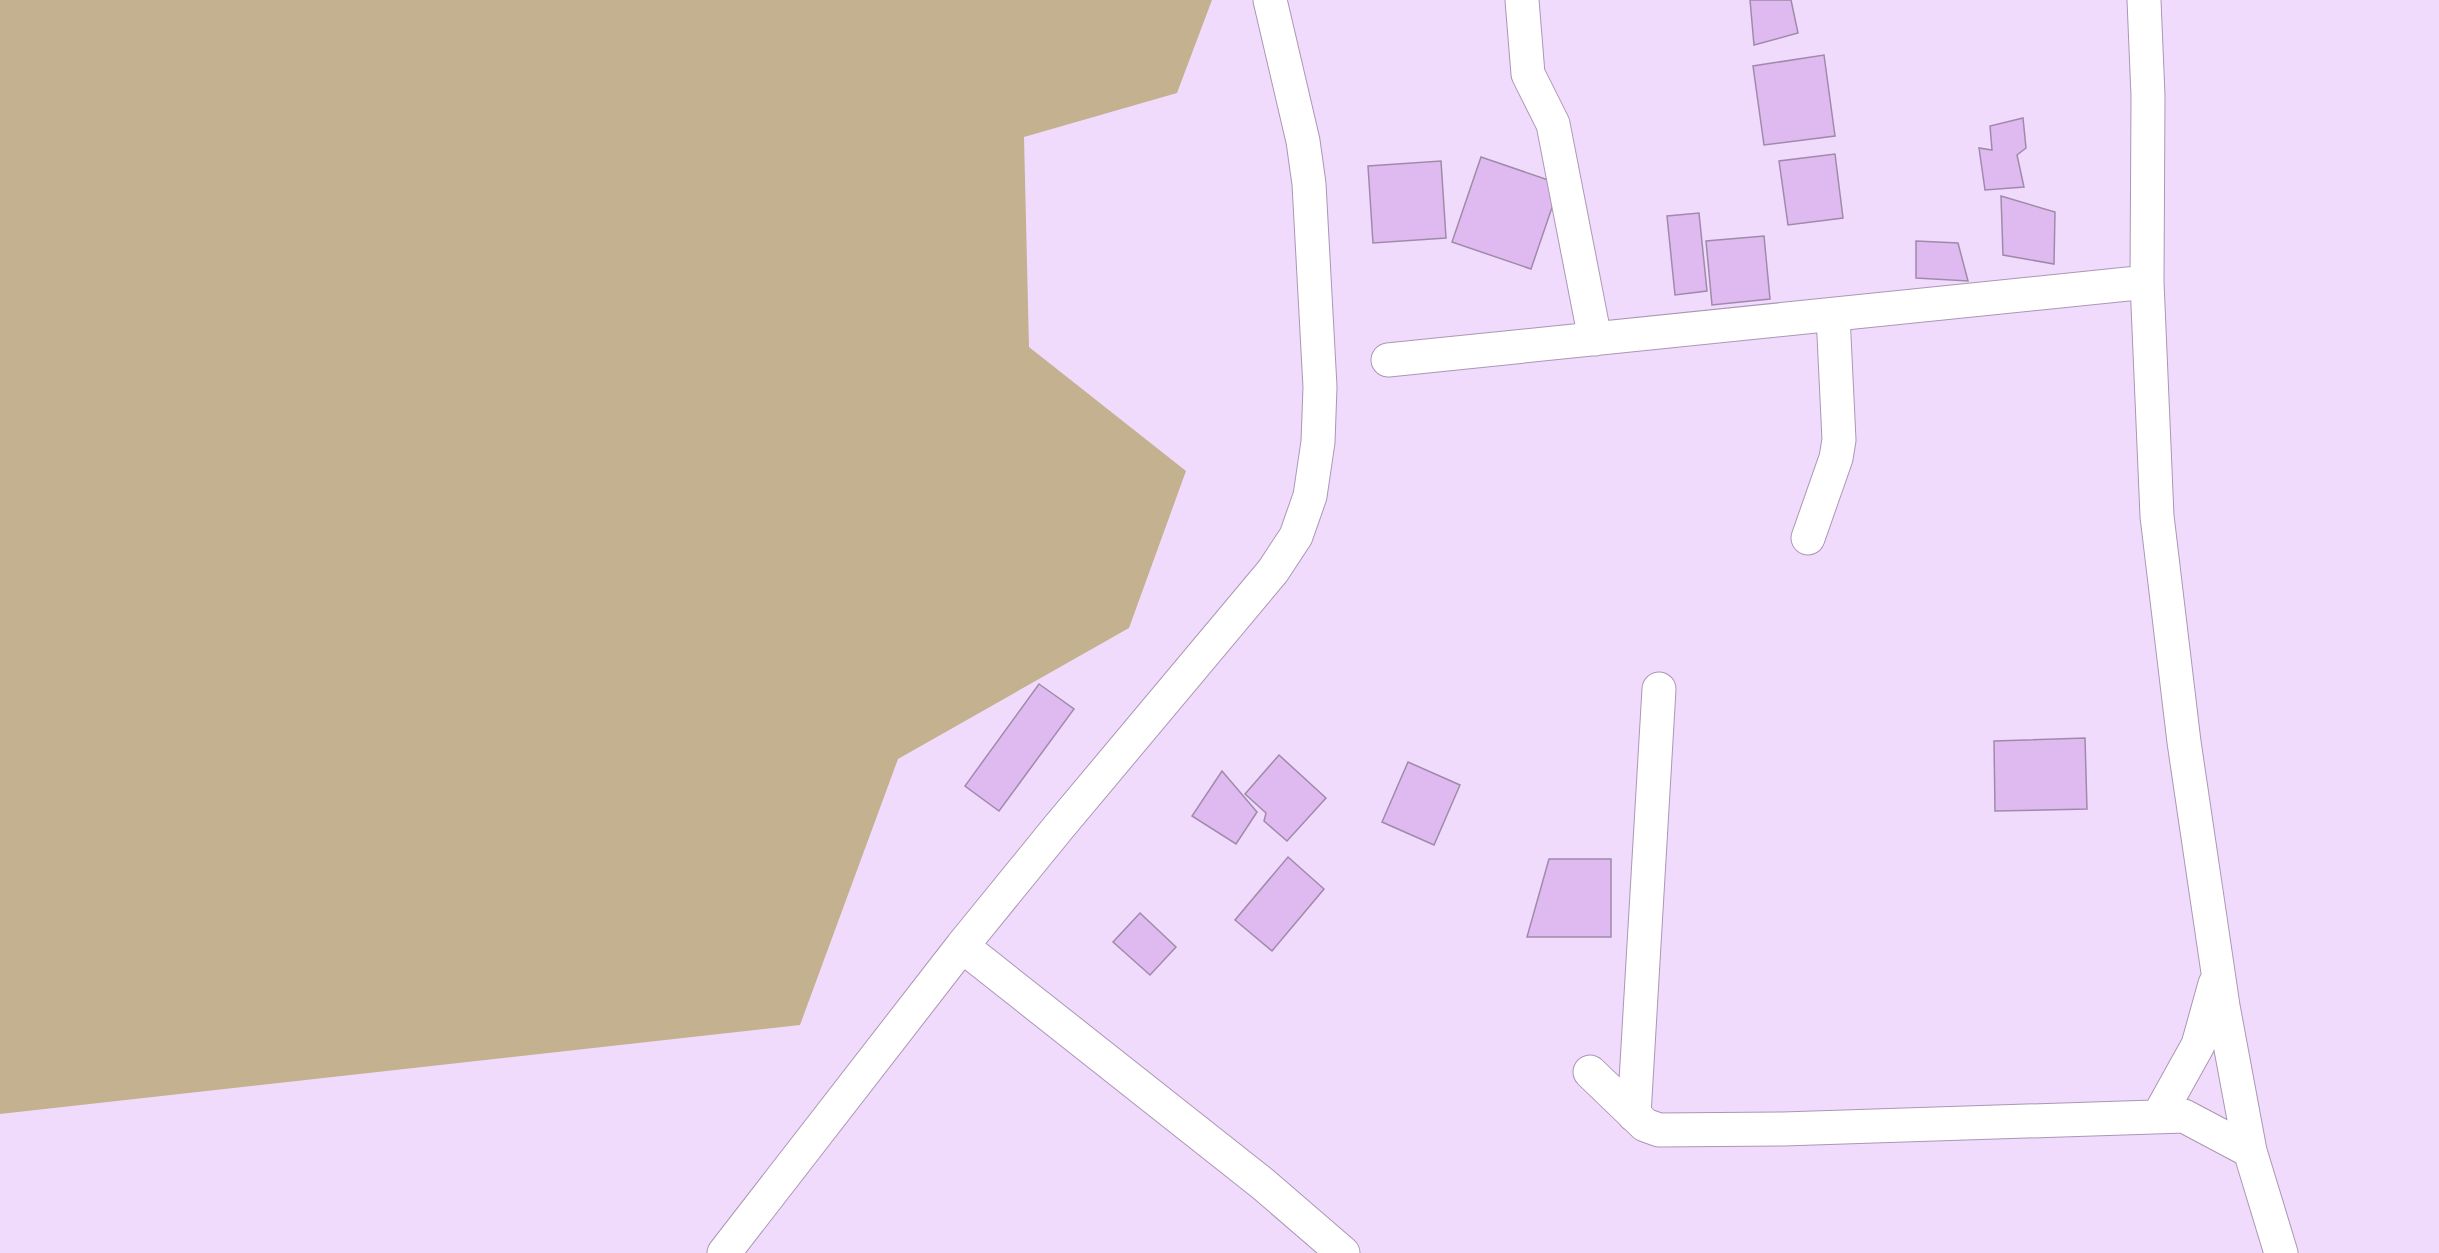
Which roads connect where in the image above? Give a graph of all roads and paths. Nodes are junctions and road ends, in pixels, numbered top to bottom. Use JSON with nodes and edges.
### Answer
{"nodes":[{"id":1,"x":1270,"y":0,"type":"edge"},
{"id":2,"x":1522,"y":0,"type":"edge"},
{"id":3,"x":2144,"y":0,"type":"edge"},
{"id":4,"x":2147,"y":282,"type":"junction"},
{"id":5,"x":1833,"y":315,"type":"junction"},
{"id":6,"x":1596,"y":339,"type":"junction"},
{"id":7,"x":1388,"y":360,"type":"dead end"},
{"id":8,"x":1808,"y":538,"type":"dead end"},
{"id":9,"x":1659,"y":689,"type":"dead end"},
{"id":10,"x":962,"y":946,"type":"junction"},
{"id":11,"x":2218,"y":972,"type":"junction"},
{"id":12,"x":1590,"y":1072,"type":"dead end"},
{"id":13,"x":1634,"y":1114,"type":"junction"},
{"id":14,"x":2158,"y":1117,"type":"junction"},
{"id":15,"x":2250,"y":1151,"type":"junction"},
{"id":16,"x":724,"y":1253,"type":"edge"},
{"id":17,"x":1343,"y":1253,"type":"edge"},
{"id":18,"x":2281,"y":1253,"type":"edge"}],
"edges":[{"from":1,"to":10,"type":"street"},
{"from":2,"to":6,"type":"street"},
{"from":3,"to":4,"type":"street"},
{"from":4,"to":5,"type":"street"},
{"from":4,"to":11,"type":"street"},
{"from":5,"to":6,"type":"street"},
{"from":5,"to":8,"type":"street"},
{"from":6,"to":7,"type":"street"},
{"from":9,"to":13,"type":"street"},
{"from":10,"to":16,"type":"street"},
{"from":10,"to":17,"type":"street"},
{"from":11,"to":14,"type":"street"},
{"from":11,"to":15,"type":"street"},
{"from":12,"to":13,"type":"street"},
{"from":13,"to":14,"type":"street"},
{"from":14,"to":15,"type":"street"},
{"from":15,"to":18,"type":"street"}]}
